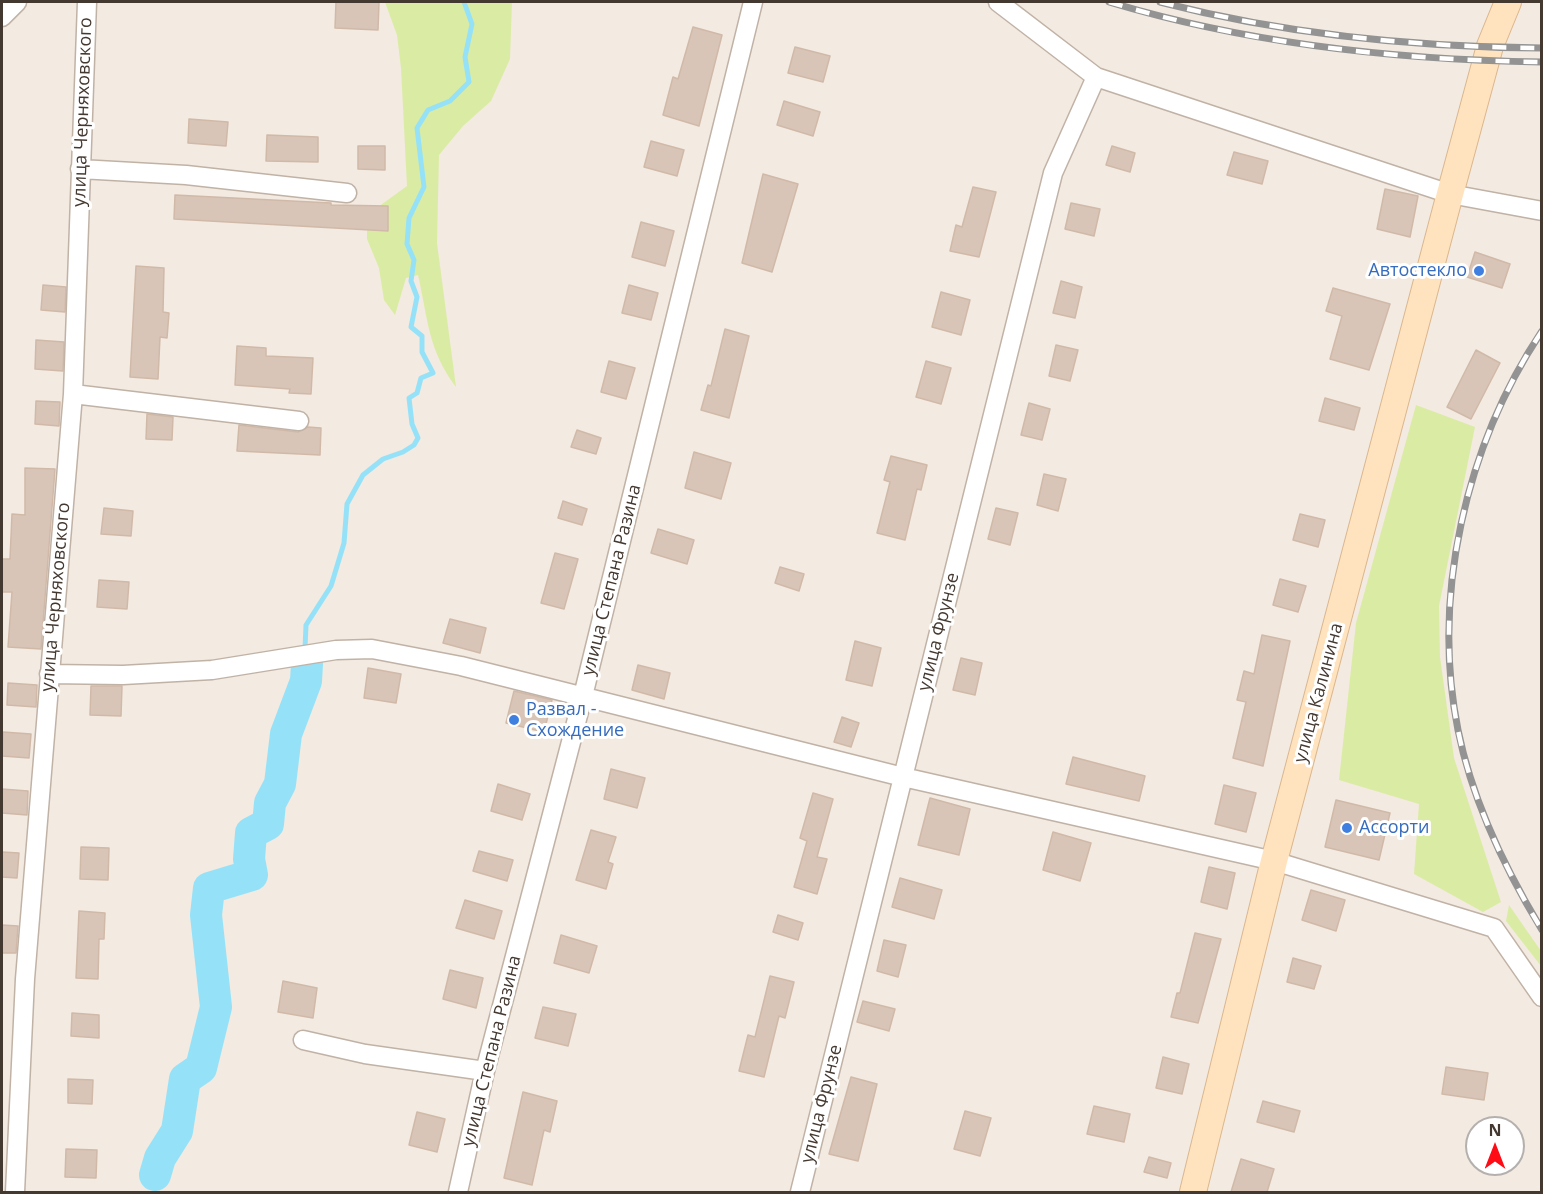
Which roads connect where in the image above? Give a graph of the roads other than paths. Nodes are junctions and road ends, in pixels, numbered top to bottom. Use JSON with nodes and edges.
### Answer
{"nodes":[{"id":1,"x":87,"y":2,"type":"edge"},
{"id":2,"x":753,"y":2,"type":"edge"},
{"id":3,"x":998,"y":2,"type":"edge"},
{"id":4,"x":1508,"y":2,"type":"edge"},
{"id":5,"x":10,"y":9,"type":"edge"},
{"id":6,"x":2,"y":28,"type":"edge"},
{"id":7,"x":1096,"y":77,"type":"junction"},
{"id":8,"x":80,"y":169,"type":"junction"},
{"id":9,"x":346,"y":193,"type":"dead end"},
{"id":10,"x":1450,"y":194,"type":"junction"},
{"id":11,"x":1542,"y":211,"type":"edge"},
{"id":12,"x":73,"y":394,"type":"junction"},
{"id":13,"x":299,"y":421,"type":"dead end"},
{"id":14,"x":49,"y":674,"type":"junction"},
{"id":15,"x":584,"y":696,"type":"junction"},
{"id":16,"x":903,"y":777,"type":"junction"},
{"id":17,"x":1274,"y":861,"type":"junction"},
{"id":18,"x":1542,"y":997,"type":"edge"},
{"id":19,"x":303,"y":1040,"type":"dead end"},
{"id":20,"x":485,"y":1071,"type":"junction"},
{"id":21,"x":15,"y":1192,"type":"edge"},
{"id":22,"x":458,"y":1192,"type":"edge"},
{"id":23,"x":800,"y":1192,"type":"edge"},
{"id":24,"x":1193,"y":1192,"type":"edge"}],
"edges":[{"from":1,"to":8,"type":"street","name":"улица Черняховского"},
{"from":2,"to":15,"type":"street","name":"улица Степана Разина"},
{"from":3,"to":7,"type":"street"},
{"from":4,"to":10,"type":"street","name":"улица Калинина"},
{"from":5,"to":6,"type":"street"},
{"from":7,"to":10,"type":"street"},
{"from":7,"to":16,"type":"street","name":"улица Фрунзе"},
{"from":8,"to":9,"type":"street"},
{"from":8,"to":12,"type":"street","name":"улица Черняховского"},
{"from":10,"to":11,"type":"street"},
{"from":10,"to":17,"type":"street","name":"улица Калинина"},
{"from":12,"to":13,"type":"street"},
{"from":12,"to":14,"type":"street","name":"улица Черняховского"},
{"from":14,"to":15,"type":"street"},
{"from":14,"to":21,"type":"street","name":"улица Черняховского"},
{"from":15,"to":16,"type":"street"},
{"from":15,"to":20,"type":"street","name":"улица Степана Разина"},
{"from":16,"to":17,"type":"street"},
{"from":16,"to":23,"type":"street","name":"улица Фрунзе"},
{"from":17,"to":18,"type":"street"},
{"from":17,"to":24,"type":"street","name":"улица Калинина"},
{"from":19,"to":20,"type":"street"},
{"from":20,"to":22,"type":"street","name":"улица Степана Разина"}]}
